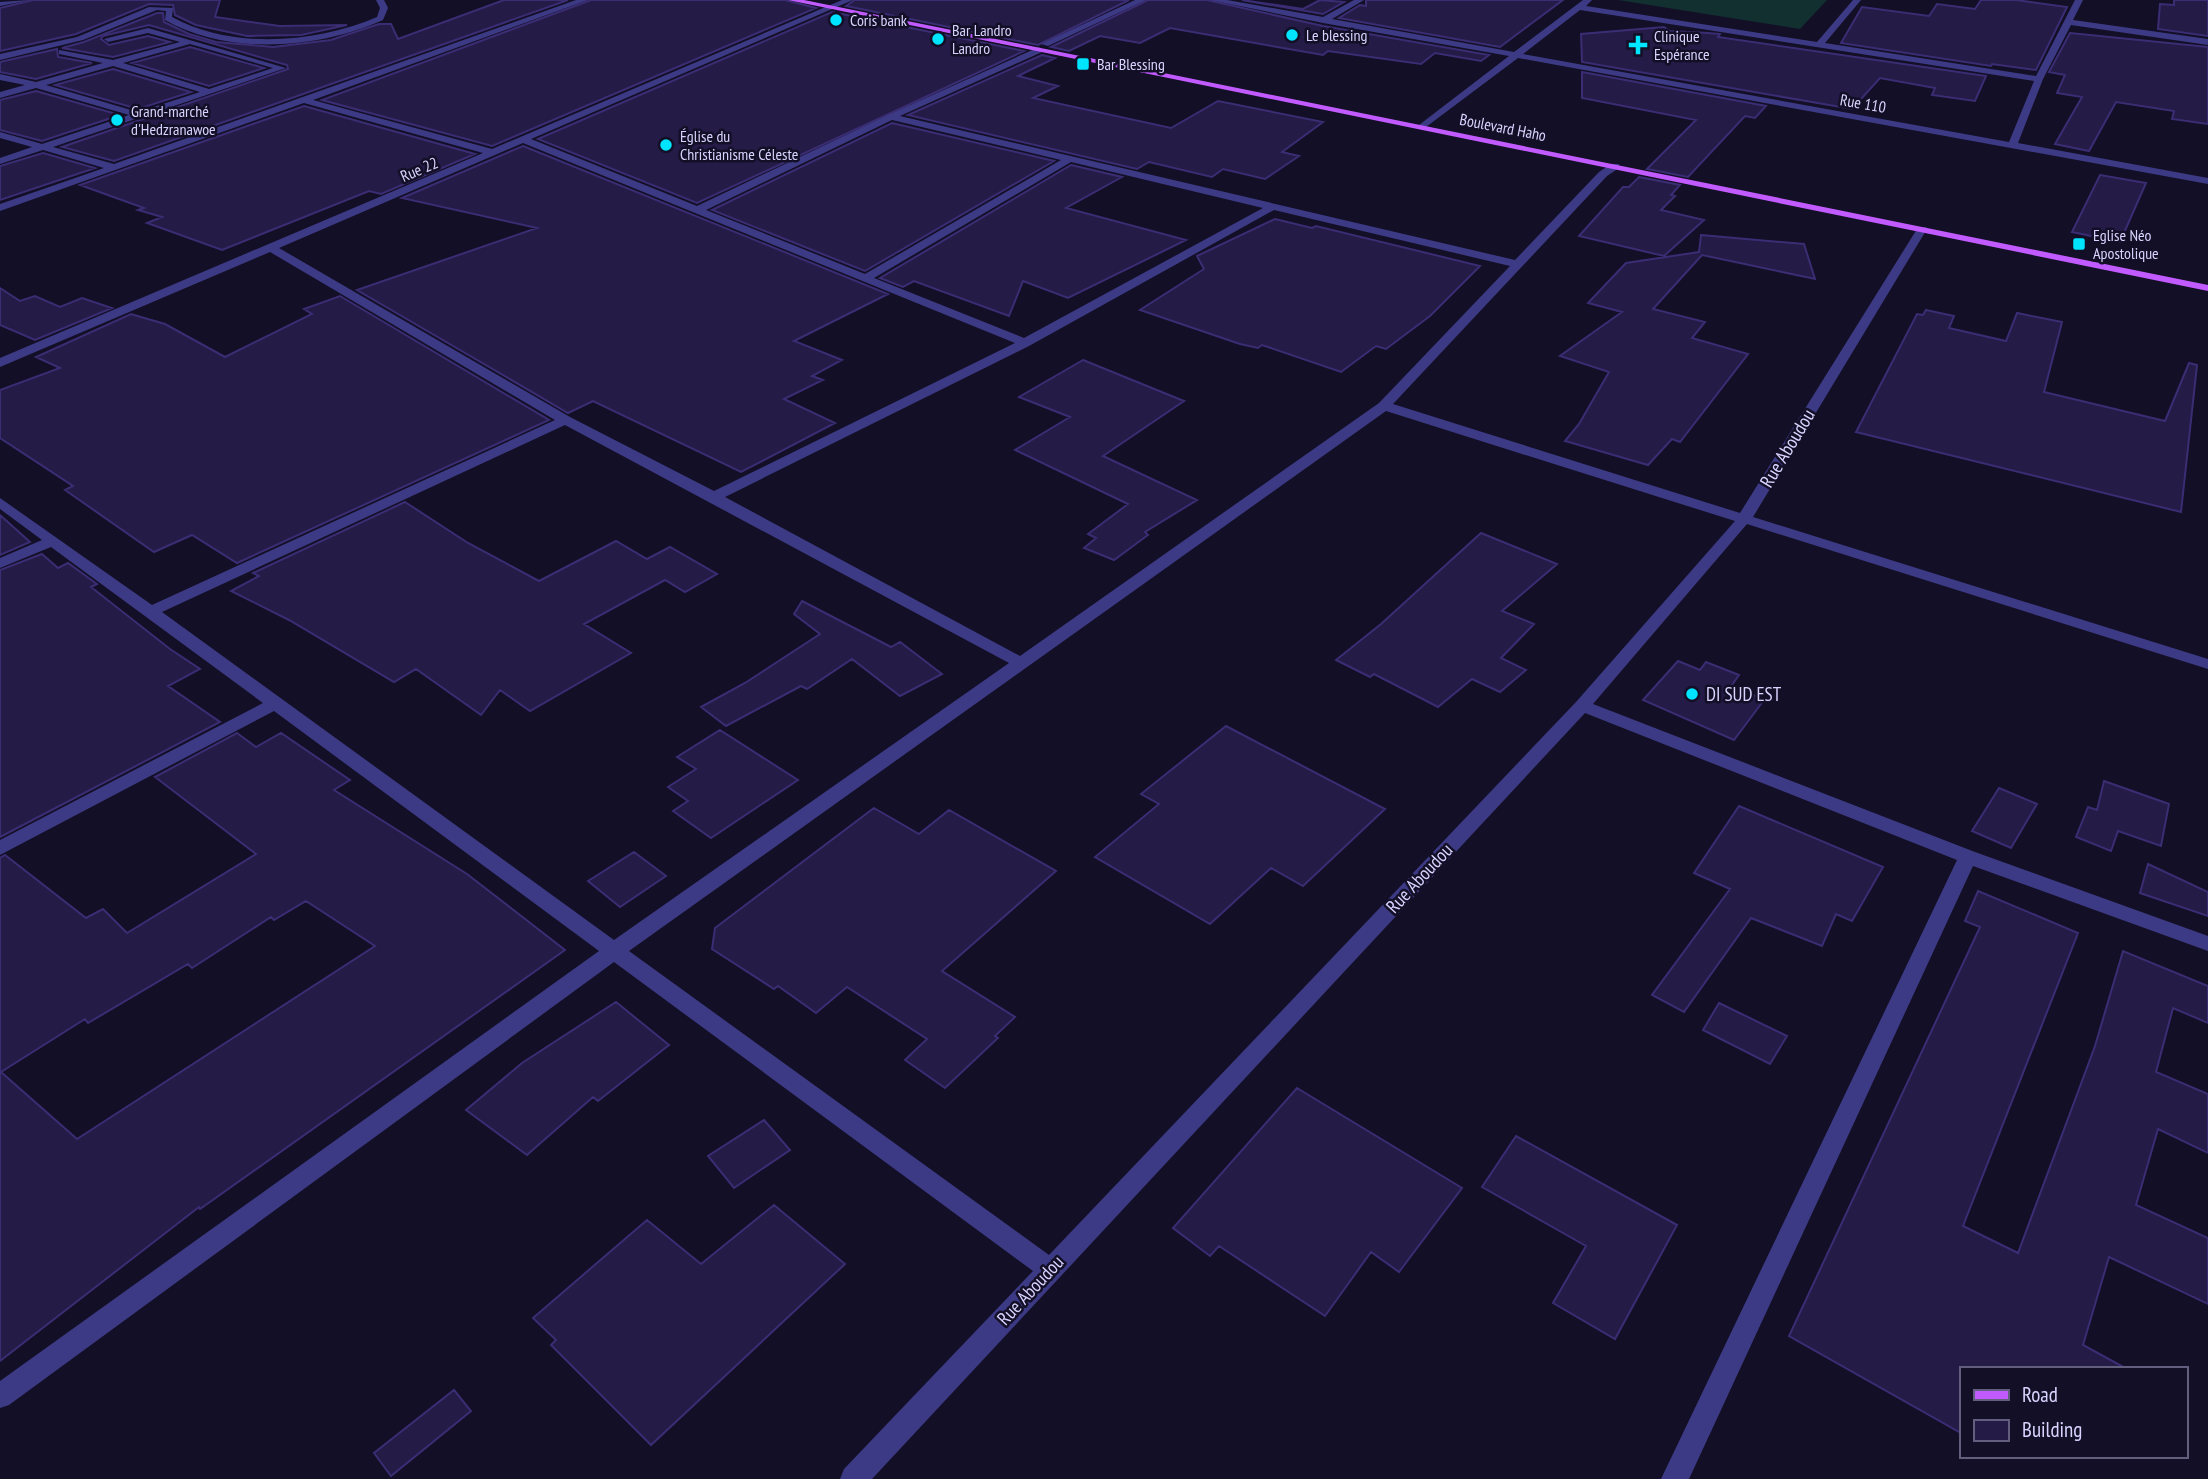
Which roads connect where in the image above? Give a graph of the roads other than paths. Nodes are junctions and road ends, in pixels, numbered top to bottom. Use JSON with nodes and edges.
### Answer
{"nodes":[{"id":1,"x":26,"y":0,"type":"edge"},
{"id":2,"x":380,"y":0,"type":"edge"},
{"id":3,"x":584,"y":0,"type":"edge"},
{"id":4,"x":792,"y":0,"type":"edge"},
{"id":5,"x":1142,"y":0,"type":"edge"},
{"id":6,"x":1214,"y":0,"type":"edge"},
{"id":7,"x":1360,"y":0,"type":"edge"},
{"id":8,"x":1588,"y":0,"type":"edge"},
{"id":9,"x":1857,"y":0,"type":"edge"},
{"id":10,"x":2079,"y":0,"type":"edge"},
{"id":11,"x":838,"y":3,"type":"edge"},
{"id":12,"x":0,"y":4,"type":"edge"},
{"id":13,"x":1579,"y":7,"type":"junction"},
{"id":14,"x":1323,"y":21,"type":"junction"},
{"id":15,"x":2069,"y":22,"type":"junction"},
{"id":16,"x":190,"y":41,"type":"junction"},
{"id":17,"x":2208,"y":42,"type":"edge"},
{"id":18,"x":1820,"y":44,"type":"junction"},
{"id":19,"x":1042,"y":47,"type":"junction"},
{"id":20,"x":62,"y":52,"type":"junction"},
{"id":21,"x":1513,"y":55,"type":"junction"},
{"id":22,"x":0,"y":57,"type":"edge"},
{"id":23,"x":113,"y":63,"type":"junction"},
{"id":24,"x":0,"y":68,"type":"edge"},
{"id":25,"x":0,"y":77,"type":"edge"},
{"id":26,"x":2039,"y":79,"type":"junction"},
{"id":27,"x":37,"y":85,"type":"junction"},
{"id":28,"x":209,"y":92,"type":"junction"},
{"id":29,"x":0,"y":95,"type":"edge"},
{"id":30,"x":304,"y":100,"type":"junction"},
{"id":31,"x":141,"y":116,"type":"junction"},
{"id":32,"x":891,"y":117,"type":"junction"},
{"id":33,"x":1426,"y":124,"type":"junction"},
{"id":34,"x":0,"y":135,"type":"edge"},
{"id":35,"x":524,"y":140,"type":"junction"},
{"id":36,"x":2012,"y":146,"type":"junction"},
{"id":37,"x":41,"y":148,"type":"junction"},
{"id":38,"x":0,"y":152,"type":"edge"},
{"id":39,"x":495,"y":153,"type":"junction"},
{"id":40,"x":21,"y":154,"type":"junction"},
{"id":41,"x":1070,"y":159,"type":"junction"},
{"id":42,"x":0,"y":162,"type":"edge"},
{"id":43,"x":1615,"y":166,"type":"junction"},
{"id":44,"x":113,"y":167,"type":"junction"},
{"id":45,"x":2208,"y":181,"type":"edge"},
{"id":46,"x":1274,"y":206,"type":"junction"},
{"id":47,"x":0,"y":208,"type":"edge"},
{"id":48,"x":698,"y":211,"type":"junction"},
{"id":49,"x":1922,"y":229,"type":"junction"},
{"id":50,"x":271,"y":248,"type":"junction"},
{"id":51,"x":1516,"y":264,"type":"junction"},
{"id":52,"x":2208,"y":278,"type":"edge"},
{"id":53,"x":864,"y":279,"type":"junction"},
{"id":54,"x":2208,"y":288,"type":"edge"},
{"id":55,"x":1025,"y":343,"type":"junction"},
{"id":56,"x":0,"y":363,"type":"edge"},
{"id":57,"x":1384,"y":406,"type":"junction"},
{"id":58,"x":565,"y":420,"type":"junction"},
{"id":59,"x":714,"y":497,"type":"junction"},
{"id":60,"x":0,"y":502,"type":"edge"},
{"id":61,"x":1744,"y":519,"type":"junction"},
{"id":62,"x":52,"y":541,"type":"junction"},
{"id":63,"x":0,"y":563,"type":"edge"},
{"id":64,"x":150,"y":612,"type":"junction"},
{"id":65,"x":1021,"y":663,"type":"junction"},
{"id":66,"x":2208,"y":664,"type":"edge"},
{"id":67,"x":275,"y":703,"type":"junction"},
{"id":68,"x":1582,"y":706,"type":"junction"},
{"id":69,"x":0,"y":848,"type":"edge"},
{"id":70,"x":1968,"y":858,"type":"junction"},
{"id":71,"x":2208,"y":944,"type":"edge"},
{"id":72,"x":614,"y":951,"type":"junction"},
{"id":73,"x":1049,"y":1269,"type":"junction"},
{"id":74,"x":0,"y":1396,"type":"edge"},
{"id":75,"x":854,"y":1479,"type":"edge"},
{"id":76,"x":1675,"y":1479,"type":"edge"}],
"edges":[{"from":1,"to":12,"type":"street"},
{"from":2,"to":22,"type":"street"},
{"from":3,"to":30,"type":"street"},
{"from":4,"to":11,"type":"main road","name":"Boulevard Haho"},
{"from":5,"to":19,"type":"street"},
{"from":6,"to":14,"type":"street","name":"Rue 110"},
{"from":7,"to":14,"type":"street"},
{"from":8,"to":13,"type":"street"},
{"from":9,"to":18,"type":"street"},
{"from":10,"to":15,"type":"street"},
{"from":11,"to":19,"type":"main road","name":"Boulevard Haho"},
{"from":11,"to":35,"type":"street","name":"Rue 22"},
{"from":13,"to":18,"type":"street"},
{"from":13,"to":21,"type":"street"},
{"from":14,"to":21,"type":"street","name":"Rue 110"},
{"from":15,"to":17,"type":"street"},
{"from":15,"to":26,"type":"street"},
{"from":16,"to":20,"type":"street"},
{"from":16,"to":23,"type":"street"},
{"from":16,"to":28,"type":"street"},
{"from":18,"to":26,"type":"street"},
{"from":19,"to":32,"type":"street"},
{"from":19,"to":33,"type":"main road","name":"Boulevard Haho"},
{"from":20,"to":23,"type":"street"},
{"from":20,"to":24,"type":"street"},
{"from":21,"to":33,"type":"street"},
{"from":21,"to":36,"type":"street","name":"Rue 110"},
{"from":23,"to":27,"type":"street"},
{"from":23,"to":28,"type":"street"},
{"from":25,"to":27,"type":"street"},
{"from":26,"to":36,"type":"street"},
{"from":27,"to":29,"type":"street"},
{"from":27,"to":31,"type":"street"},
{"from":28,"to":31,"type":"street"},
{"from":30,"to":39,"type":"street"},
{"from":30,"to":44,"type":"street"},
{"from":31,"to":37,"type":"street"},
{"from":32,"to":41,"type":"street"},
{"from":32,"to":48,"type":"street"},
{"from":33,"to":43,"type":"main road","name":"Boulevard Haho"},
{"from":33,"to":52,"type":"main road","name":"Boulevard Haho"},
{"from":34,"to":37,"type":"street"},
{"from":35,"to":39,"type":"street","name":"Rue 22"},
{"from":35,"to":48,"type":"street"},
{"from":36,"to":45,"type":"street","name":"Rue 110"},
{"from":37,"to":40,"type":"street"},
{"from":37,"to":44,"type":"street"},
{"from":38,"to":40,"type":"street"},
{"from":39,"to":50,"type":"street","name":"Rue 22"},
{"from":40,"to":42,"type":"street"},
{"from":41,"to":46,"type":"street"},
{"from":41,"to":53,"type":"street"},
{"from":43,"to":49,"type":"main road","name":"Boulevard Haho"},
{"from":43,"to":51,"type":"street"},
{"from":44,"to":47,"type":"street"},
{"from":46,"to":51,"type":"street"},
{"from":46,"to":55,"type":"street"},
{"from":48,"to":53,"type":"street"},
{"from":49,"to":54,"type":"main road","name":"Boulevard Haho"},
{"from":49,"to":61,"type":"street","name":"Rue Aboudou"},
{"from":50,"to":56,"type":"street","name":"Rue 22"},
{"from":50,"to":58,"type":"street"},
{"from":51,"to":57,"type":"street"},
{"from":53,"to":55,"type":"street"},
{"from":55,"to":59,"type":"street"},
{"from":57,"to":61,"type":"street"},
{"from":57,"to":65,"type":"street"},
{"from":58,"to":59,"type":"street"},
{"from":58,"to":64,"type":"street"},
{"from":59,"to":65,"type":"street"},
{"from":60,"to":62,"type":"street"},
{"from":61,"to":66,"type":"street"},
{"from":61,"to":68,"type":"street","name":"Rue Aboudou"},
{"from":62,"to":63,"type":"street"},
{"from":62,"to":64,"type":"street"},
{"from":64,"to":67,"type":"street"},
{"from":65,"to":72,"type":"street"},
{"from":67,"to":69,"type":"street"},
{"from":67,"to":72,"type":"street"},
{"from":68,"to":70,"type":"street"},
{"from":68,"to":73,"type":"street","name":"Rue Aboudou"},
{"from":70,"to":71,"type":"street"},
{"from":70,"to":76,"type":"street"},
{"from":72,"to":73,"type":"street"},
{"from":72,"to":74,"type":"street"},
{"from":73,"to":75,"type":"street","name":"Rue Aboudou"}]}
